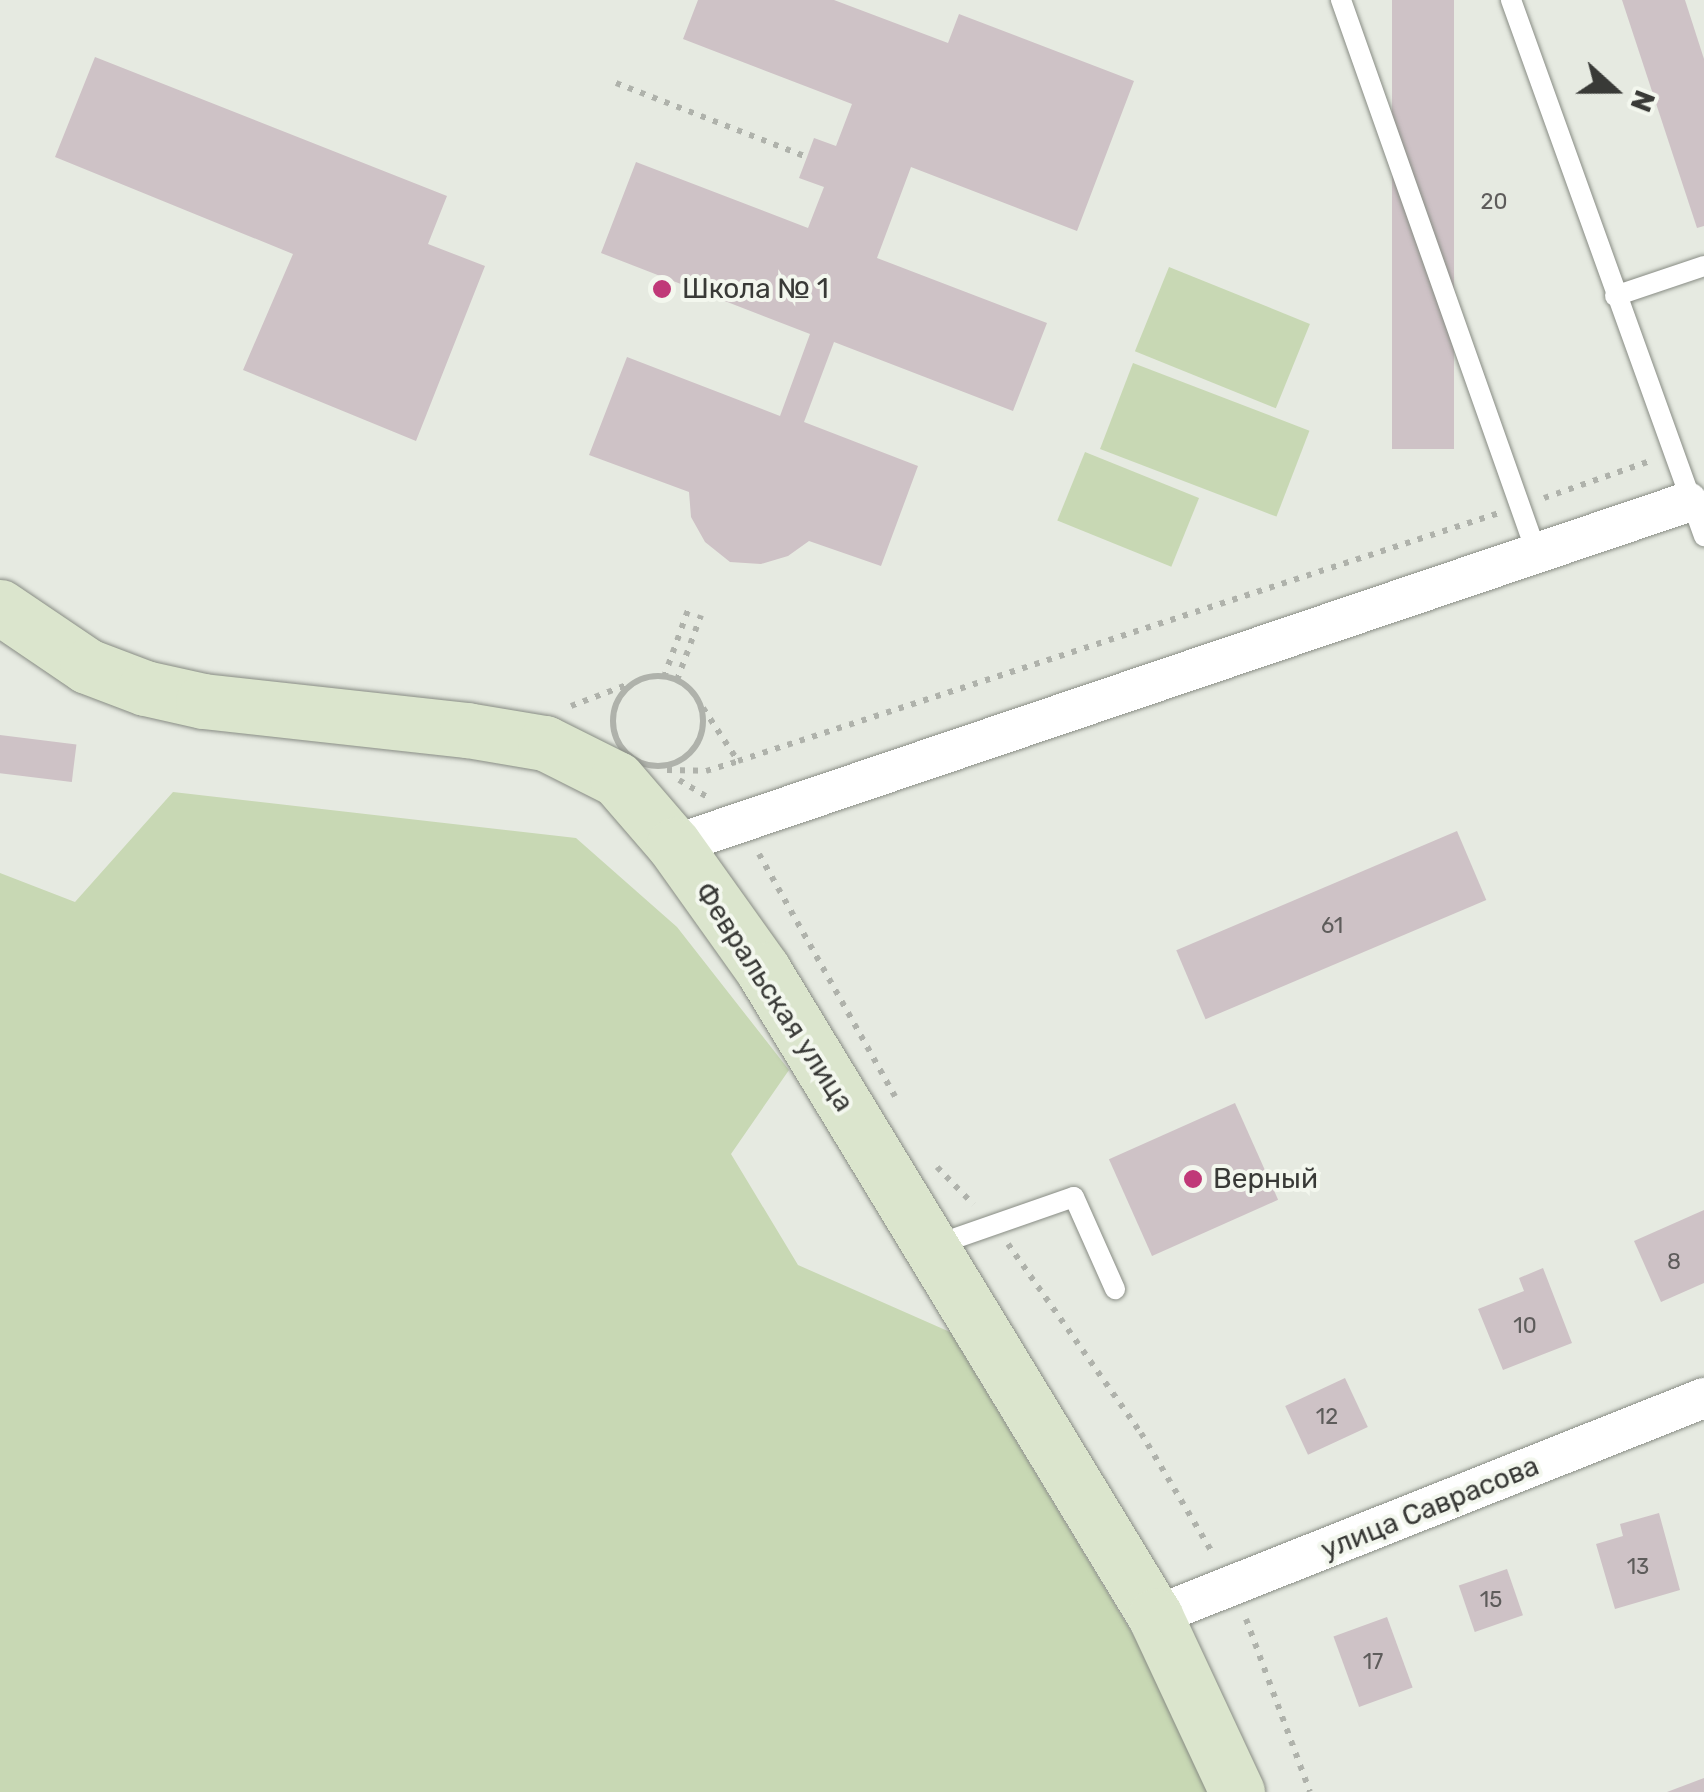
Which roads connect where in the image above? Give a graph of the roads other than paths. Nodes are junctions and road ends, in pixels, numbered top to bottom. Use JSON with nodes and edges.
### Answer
{"nodes":[{"id":1,"x":1341,"y":0,"type":"edge"},
{"id":2,"x":1510,"y":0,"type":"edge"},
{"id":3,"x":1704,"y":266,"type":"edge"},
{"id":4,"x":1614,"y":296,"type":"junction"},
{"id":5,"x":1699,"y":511,"type":"edge"},
{"id":6,"x":1538,"y":554,"type":"junction"},
{"id":7,"x":0,"y":606,"type":"edge"},
{"id":8,"x":674,"y":845,"type":"junction"},
{"id":9,"x":931,"y":1247,"type":"junction"},
{"id":10,"x":1115,"y":1290,"type":"dead end"},
{"id":11,"x":1704,"y":1398,"type":"edge"},
{"id":12,"x":1155,"y":1616,"type":"junction"},
{"id":13,"x":1237,"y":1792,"type":"edge"}],
"edges":[{"from":1,"to":6,"type":"lane"},
{"from":2,"to":4,"type":"lane"},
{"from":3,"to":4,"type":"lane"},
{"from":4,"to":5,"type":"lane"},
{"from":5,"to":6,"type":"street"},
{"from":6,"to":8,"type":"street"},
{"from":7,"to":8,"type":"main road","name":"Февральская улица"},
{"from":8,"to":9,"type":"main road","name":"Февральская улица"},
{"from":9,"to":10,"type":"lane"},
{"from":9,"to":12,"type":"main road","name":"Февральская улица"},
{"from":11,"to":12,"type":"street","name":"улица Саврасова"},
{"from":12,"to":13,"type":"main road","name":"Февральская улица"}]}
